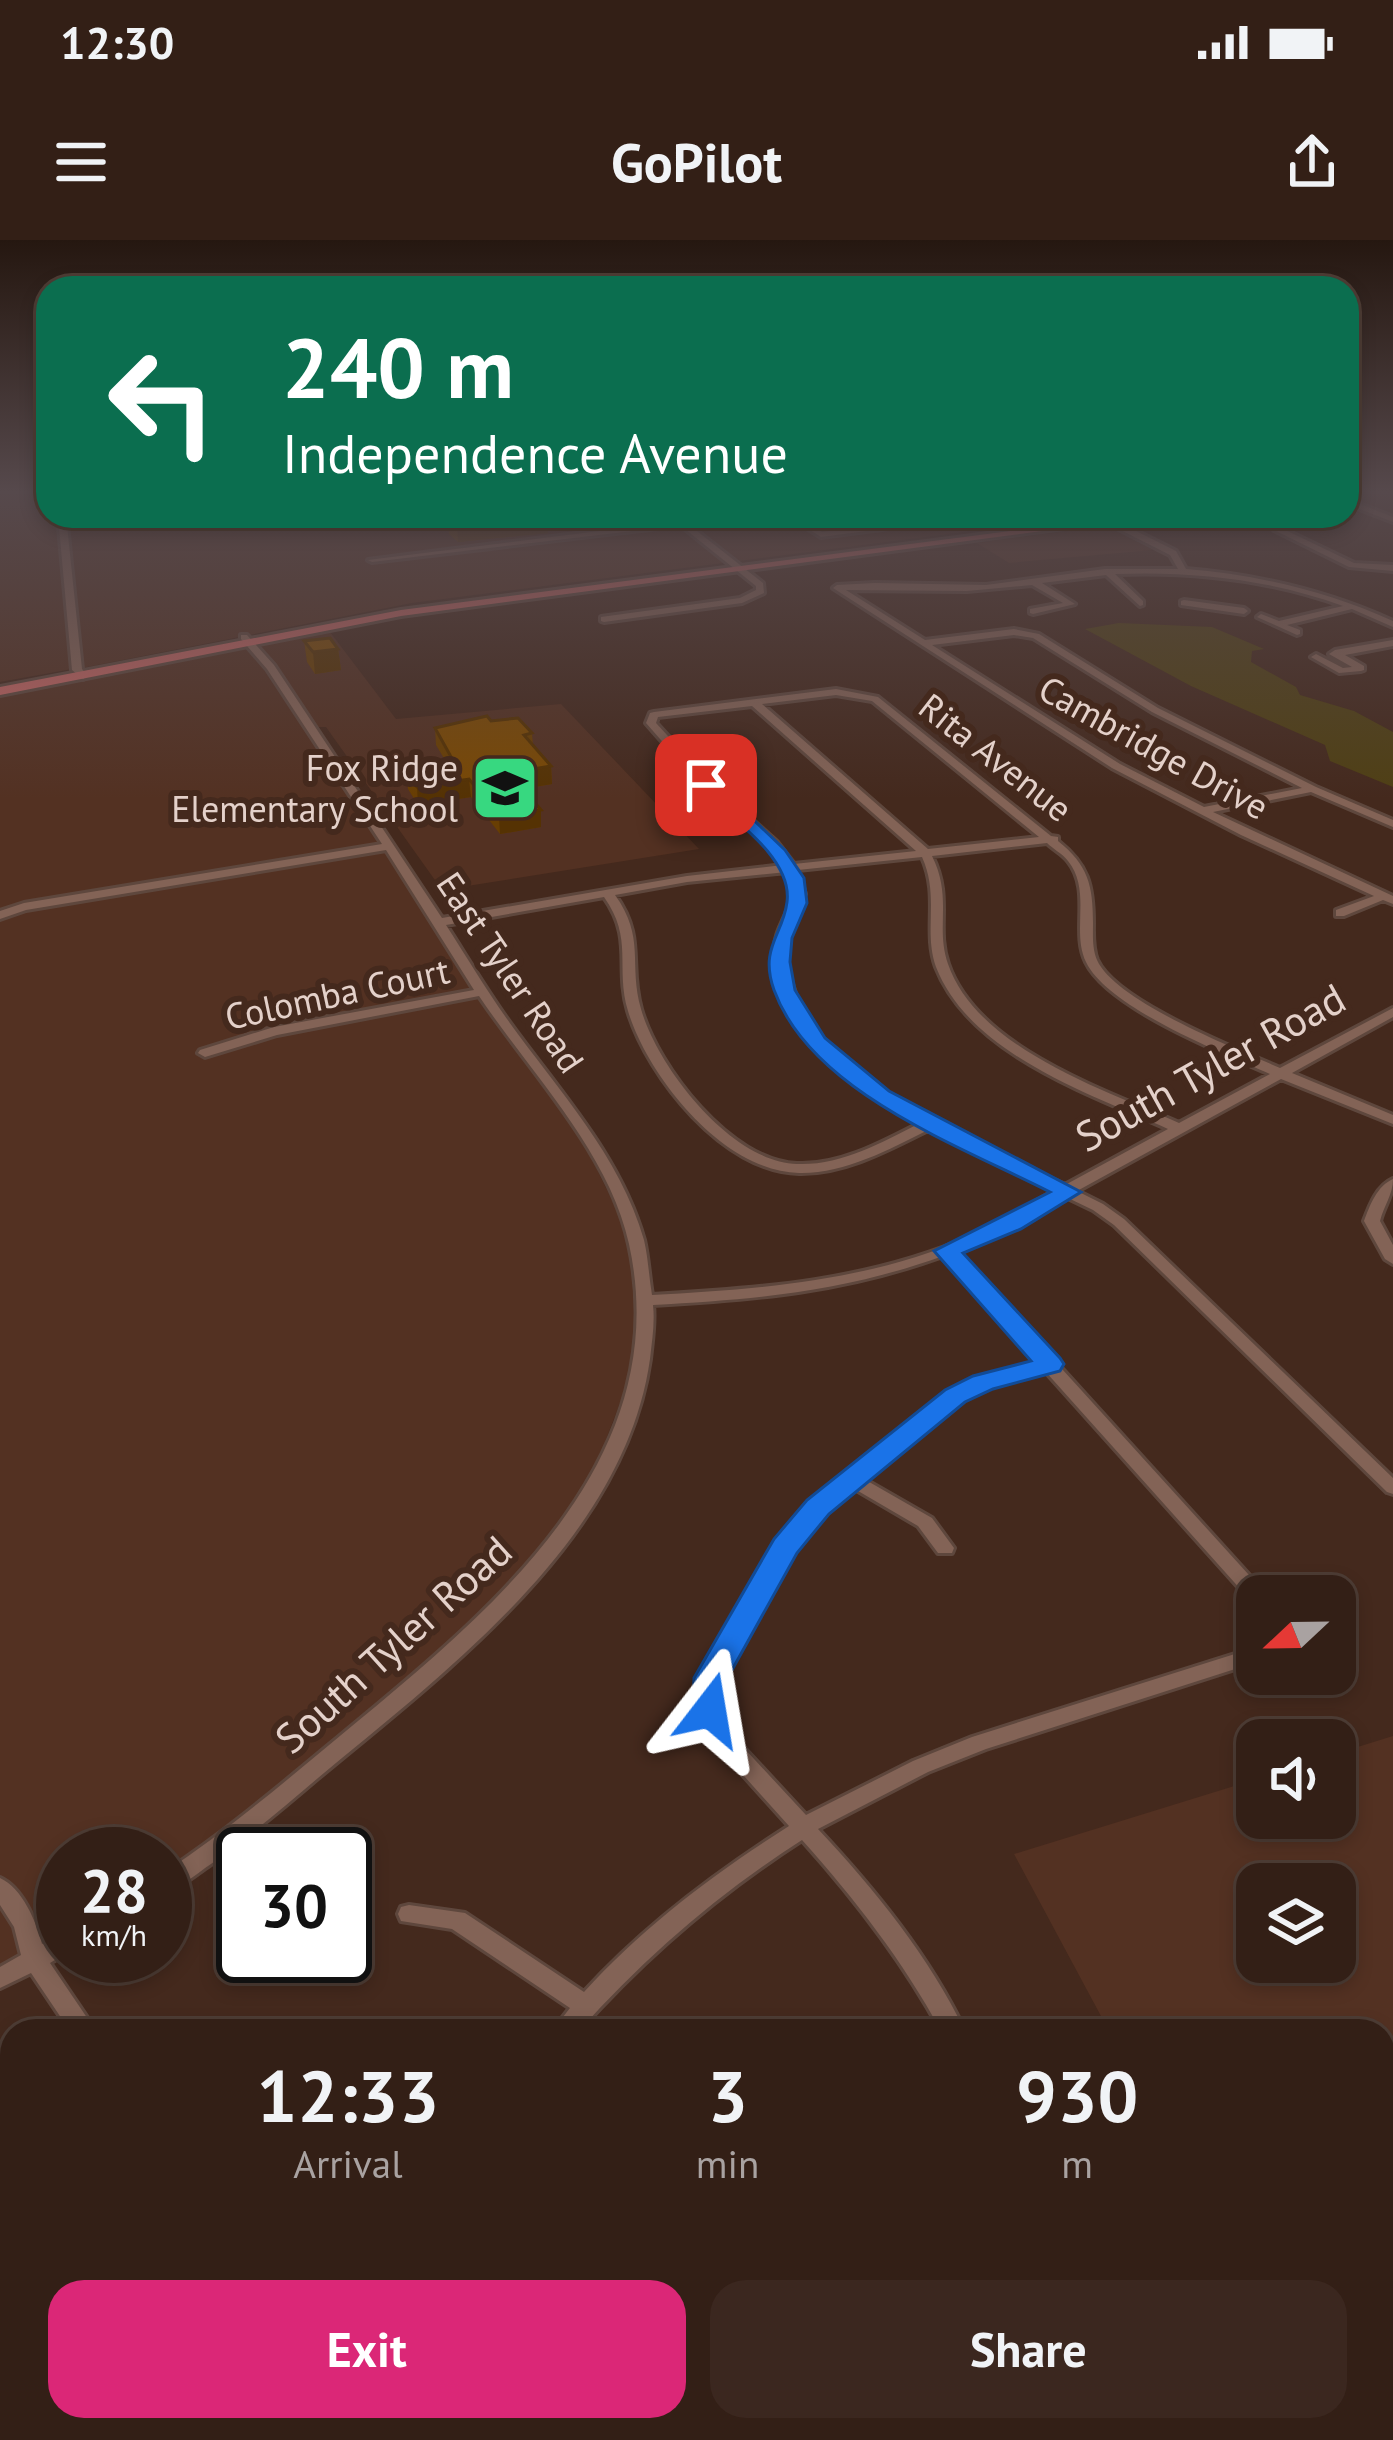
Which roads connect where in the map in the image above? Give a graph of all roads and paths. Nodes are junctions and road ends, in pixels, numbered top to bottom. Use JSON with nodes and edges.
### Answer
{"nodes":[{"id":1,"x":71,"y":594,"type":"edge"},
{"id":2,"x":534,"y":594,"type":"edge"},
{"id":3,"x":755,"y":594,"type":"edge"},
{"id":4,"x":846,"y":594,"type":"edge"},
{"id":5,"x":1053,"y":594,"type":"edge"},
{"id":6,"x":1126,"y":594,"type":"edge"},
{"id":7,"x":1219,"y":594,"type":"edge"},
{"id":8,"x":1305,"y":594,"type":"edge"},
{"id":9,"x":1156,"y":602,"type":"dead end"},
{"id":10,"x":1184,"y":603,"type":"dead end"},
{"id":11,"x":1356,"y":605,"type":"junction"},
{"id":12,"x":1210,"y":607,"type":"junction"},
{"id":13,"x":1033,"y":611,"type":"dead end"},
{"id":14,"x":1244,"y":611,"type":"dead end"},
{"id":15,"x":1262,"y":617,"type":"dead end"},
{"id":16,"x":604,"y":619,"type":"dead end"},
{"id":17,"x":1279,"y":624,"type":"junction"},
{"id":18,"x":1393,"y":624,"type":"edge"},
{"id":19,"x":1297,"y":632,"type":"dead end"},
{"id":20,"x":247,"y":640,"type":"junction"},
{"id":21,"x":922,"y":643,"type":"junction"},
{"id":22,"x":1392,"y":644,"type":"edge"},
{"id":23,"x":1336,"y":653,"type":"dead end"},
{"id":24,"x":80,"y":673,"type":"junction"},
{"id":25,"x":0,"y":688,"type":"edge"},
{"id":26,"x":754,"y":702,"type":"junction"},
{"id":27,"x":1312,"y":789,"type":"junction"},
{"id":28,"x":1202,"y":811,"type":"junction"},
{"id":29,"x":1393,"y":824,"type":"edge"},
{"id":30,"x":1054,"y":839,"type":"junction"},
{"id":31,"x":390,"y":846,"type":"junction"},
{"id":32,"x":926,"y":854,"type":"junction"},
{"id":33,"x":789,"y":869,"type":"junction"},
{"id":34,"x":607,"y":893,"type":"junction"},
{"id":35,"x":1388,"y":898,"type":"edge"},
{"id":36,"x":1340,"y":913,"type":"dead end"},
{"id":37,"x":0,"y":915,"type":"edge"},
{"id":38,"x":442,"y":922,"type":"junction"},
{"id":39,"x":482,"y":992,"type":"junction"},
{"id":40,"x":1393,"y":1012,"type":"edge"},
{"id":41,"x":205,"y":1053,"type":"dead end"},
{"id":42,"x":1282,"y":1070,"type":"junction"},
{"id":43,"x":1393,"y":1120,"type":"edge"},
{"id":44,"x":932,"y":1123,"type":"junction"},
{"id":45,"x":1180,"y":1129,"type":"junction"},
{"id":46,"x":1393,"y":1183,"type":"edge"},
{"id":47,"x":1069,"y":1192,"type":"junction"},
{"id":48,"x":947,"y":1251,"type":"junction"},
{"id":49,"x":1393,"y":1259,"type":"edge"},
{"id":50,"x":646,"y":1300,"type":"junction"},
{"id":51,"x":1050,"y":1364,"type":"junction"},
{"id":52,"x":852,"y":1480,"type":"junction"},
{"id":53,"x":1393,"y":1488,"type":"edge"},
{"id":54,"x":945,"y":1548,"type":"dead end"},
{"id":55,"x":1239,"y":1575,"type":"edge"},
{"id":56,"x":1236,"y":1661,"type":"edge"},
{"id":57,"x":807,"y":1826,"type":"junction"},
{"id":58,"x":192,"y":1864,"type":"edge"},
{"id":59,"x":0,"y":1887,"type":"edge"},
{"id":60,"x":409,"y":1914,"type":"dead end"},
{"id":61,"x":34,"y":1959,"type":"junction"},
{"id":62,"x":0,"y":1978,"type":"edge"},
{"id":63,"x":586,"y":2006,"type":"junction"},
{"id":64,"x":76,"y":2019,"type":"edge"},
{"id":65,"x":575,"y":2019,"type":"edge"},
{"id":66,"x":946,"y":2019,"type":"edge"}],
"edges":[{"from":1,"to":24,"type":"street"},
{"from":2,"to":20,"type":"main road"},
{"from":3,"to":16,"type":"street"},
{"from":4,"to":21,"type":"street","name":"Cambridge Drive"},
{"from":5,"to":13,"type":"street"},
{"from":6,"to":9,"type":"street"},
{"from":7,"to":12,"type":"street"},
{"from":8,"to":11,"type":"street"},
{"from":10,"to":12,"type":"street"},
{"from":11,"to":17,"type":"street"},
{"from":11,"to":18,"type":"street"},
{"from":12,"to":14,"type":"street"},
{"from":15,"to":17,"type":"street"},
{"from":17,"to":19,"type":"street"},
{"from":20,"to":24,"type":"main road"},
{"from":20,"to":31,"type":"street","name":"East Tyler Road"},
{"from":21,"to":27,"type":"street"},
{"from":21,"to":28,"type":"street","name":"Cambridge Drive"},
{"from":22,"to":23,"type":"street"},
{"from":24,"to":25,"type":"main road"},
{"from":26,"to":30,"type":"street","name":"Rita Avenue"},
{"from":26,"to":32,"type":"street"},
{"from":26,"to":33,"type":"street"},
{"from":27,"to":28,"type":"street"},
{"from":27,"to":29,"type":"street"},
{"from":28,"to":35,"type":"street","name":"Cambridge Drive"},
{"from":30,"to":32,"type":"street"},
{"from":30,"to":42,"type":"street","name":"Rita Avenue"},
{"from":31,"to":37,"type":"street"},
{"from":31,"to":38,"type":"street","name":"East Tyler Road"},
{"from":32,"to":33,"type":"street"},
{"from":32,"to":45,"type":"street"},
{"from":33,"to":34,"type":"street"},
{"from":33,"to":44,"type":"street"},
{"from":34,"to":38,"type":"street"},
{"from":34,"to":44,"type":"street"},
{"from":35,"to":36,"type":"street"},
{"from":38,"to":39,"type":"street","name":"East Tyler Road"},
{"from":39,"to":41,"type":"street","name":"Colomba Court"},
{"from":39,"to":50,"type":"street","name":"East Tyler Road"},
{"from":40,"to":42,"type":"street","name":"South Tyler Road"},
{"from":42,"to":43,"type":"street","name":"Rita Avenue"},
{"from":42,"to":45,"type":"street","name":"South Tyler Road"},
{"from":44,"to":47,"type":"street"},
{"from":45,"to":47,"type":"street","name":"South Tyler Road"},
{"from":46,"to":49,"type":"street"},
{"from":47,"to":48,"type":"street","name":"South Tyler Road"},
{"from":47,"to":53,"type":"street"},
{"from":48,"to":50,"type":"street","name":"South Tyler Road"},
{"from":48,"to":51,"type":"street"},
{"from":50,"to":58,"type":"street","name":"South Tyler Road"},
{"from":51,"to":52,"type":"street"},
{"from":51,"to":55,"type":"street"},
{"from":52,"to":54,"type":"street"},
{"from":52,"to":57,"type":"street"},
{"from":56,"to":57,"type":"street"},
{"from":57,"to":63,"type":"street"},
{"from":57,"to":66,"type":"street"},
{"from":59,"to":61,"type":"street"},
{"from":60,"to":63,"type":"street"},
{"from":61,"to":62,"type":"street"},
{"from":61,"to":64,"type":"street"},
{"from":63,"to":65,"type":"street"}]}
